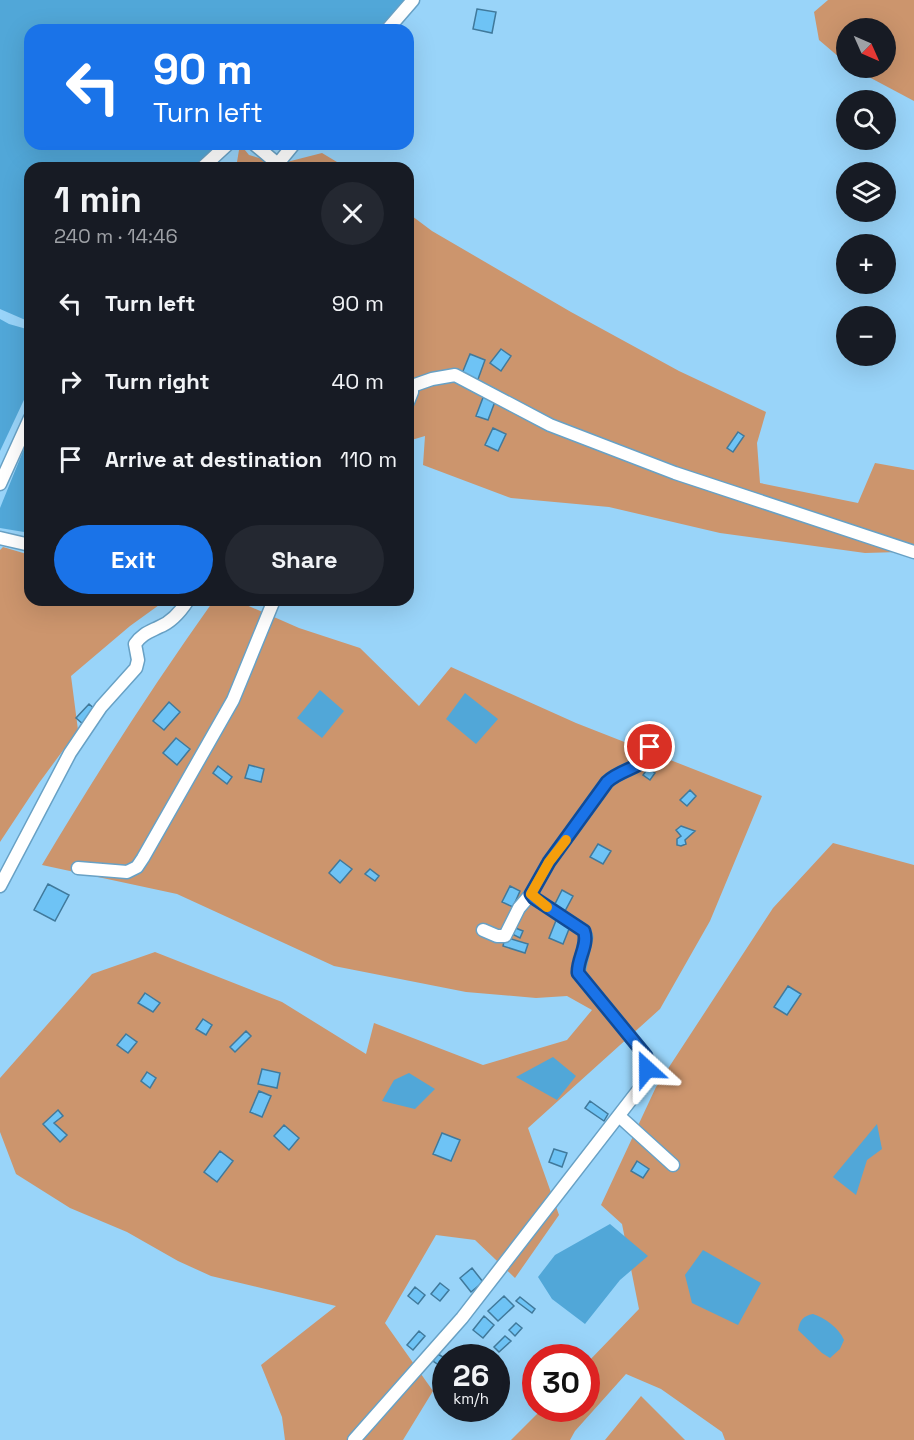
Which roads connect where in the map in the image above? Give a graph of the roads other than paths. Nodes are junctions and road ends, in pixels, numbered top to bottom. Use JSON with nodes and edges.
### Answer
{"nodes":[{"id":1,"x":413,"y":0,"type":"edge"},
{"id":2,"x":392,"y":24,"type":"edge"},
{"id":3,"x":222,"y":150,"type":"edge"},
{"id":4,"x":261,"y":150,"type":"edge"},
{"id":5,"x":208,"y":162,"type":"edge"},
{"id":6,"x":274,"y":162,"type":"edge"},
{"id":7,"x":414,"y":383,"type":"edge"},
{"id":8,"x":24,"y":431,"type":"edge"},
{"id":9,"x":0,"y":484,"type":"edge"},
{"id":10,"x":0,"y":538,"type":"edge"},
{"id":11,"x":24,"y":544,"type":"edge"},
{"id":12,"x":914,"y":552,"type":"edge"},
{"id":13,"x":184,"y":606,"type":"edge"},
{"id":14,"x":272,"y":606,"type":"edge"},
{"id":15,"x":647,"y":736,"type":"dead end"},
{"id":16,"x":78,"y":868,"type":"dead end"},
{"id":17,"x":0,"y":886,"type":"edge"},
{"id":18,"x":531,"y":894,"type":"junction"},
{"id":19,"x":483,"y":930,"type":"dead end"},
{"id":20,"x":619,"y":1116,"type":"junction"},
{"id":21,"x":673,"y":1165,"type":"dead end"},
{"id":22,"x":355,"y":1440,"type":"edge"}],
"edges":[{"from":1,"to":2,"type":"street"},
{"from":3,"to":5,"type":"street"},
{"from":4,"to":6,"type":"street"},
{"from":7,"to":12,"type":"street"},
{"from":8,"to":9,"type":"street"},
{"from":10,"to":11,"type":"street"},
{"from":13,"to":17,"type":"street"},
{"from":14,"to":16,"type":"street"},
{"from":15,"to":18,"type":"street"},
{"from":18,"to":19,"type":"street"},
{"from":18,"to":20,"type":"street"},
{"from":20,"to":21,"type":"street"},
{"from":20,"to":22,"type":"street"}]}
